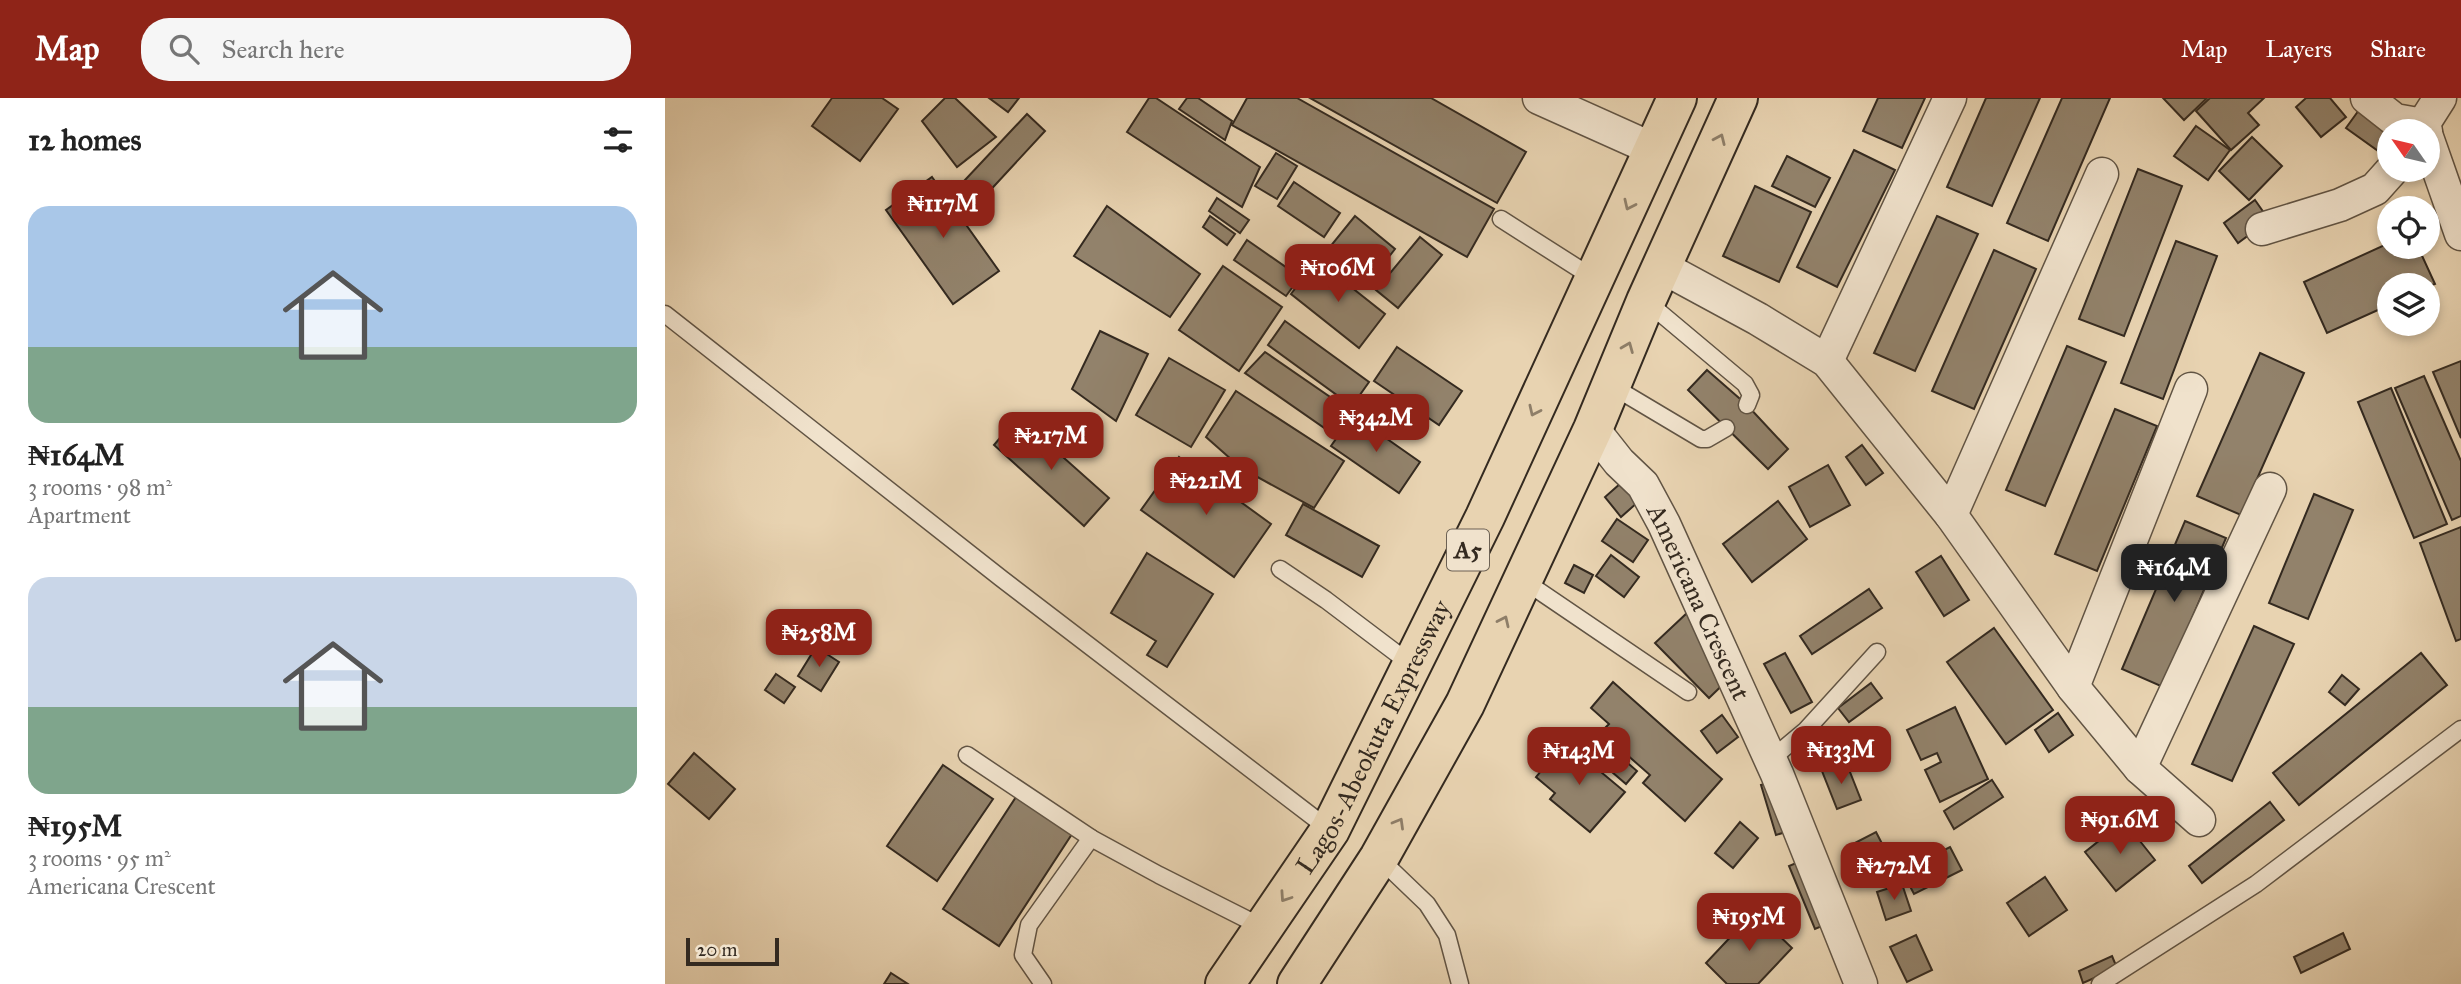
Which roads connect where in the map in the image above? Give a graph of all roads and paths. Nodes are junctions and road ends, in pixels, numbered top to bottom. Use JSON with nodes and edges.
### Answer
{"nodes":[{"id":1,"x":1678,"y":98,"type":"edge"},
{"id":2,"x":1738,"y":98,"type":"edge"},
{"id":3,"x":1950,"y":98,"type":"edge"},
{"id":4,"x":2367,"y":98,"type":"edge"},
{"id":5,"x":2440,"y":98,"type":"edge"},
{"id":6,"x":1543,"y":99,"type":"edge"},
{"id":7,"x":2394,"y":119,"type":"edge"},
{"id":8,"x":2430,"y":119,"type":"edge"},
{"id":9,"x":1655,"y":150,"type":"junction"},
{"id":10,"x":2102,"y":174,"type":"dead end"},
{"id":11,"x":2440,"y":176,"type":"edge"},
{"id":12,"x":2381,"y":182,"type":"edge"},
{"id":13,"x":1501,"y":219,"type":"dead end"},
{"id":14,"x":2262,"y":229,"type":"dead end"},
{"id":15,"x":2461,"y":234,"type":"edge"},
{"id":16,"x":1662,"y":267,"type":"junction"},
{"id":17,"x":1595,"y":279,"type":"junction"},
{"id":18,"x":1646,"y":301,"type":"junction"},
{"id":19,"x":665,"y":314,"type":"edge"},
{"id":20,"x":1827,"y":361,"type":"junction"},
{"id":21,"x":1612,"y":386,"type":"junction"},
{"id":22,"x":2191,"y":389,"type":"dead end"},
{"id":23,"x":1747,"y":405,"type":"dead end"},
{"id":24,"x":1726,"y":428,"type":"dead end"},
{"id":25,"x":1593,"y":429,"type":"junction"},
{"id":26,"x":2270,"y":489,"type":"dead end"},
{"id":27,"x":1951,"y":516,"type":"junction"},
{"id":28,"x":1280,"y":569,"type":"dead end"},
{"id":29,"x":1523,"y":580,"type":"junction"},
{"id":30,"x":1877,"y":652,"type":"dead end"},
{"id":31,"x":1412,"y":665,"type":"junction"},
{"id":32,"x":2073,"y":687,"type":"junction"},
{"id":33,"x":1688,"y":692,"type":"dead end"},
{"id":34,"x":2461,"y":729,"type":"edge"},
{"id":35,"x":967,"y":755,"type":"dead end"},
{"id":36,"x":1770,"y":760,"type":"junction"},
{"id":37,"x":2140,"y":768,"type":"junction"},
{"id":38,"x":2199,"y":820,"type":"dead end"},
{"id":39,"x":1330,"y":830,"type":"junction"},
{"id":40,"x":1091,"y":838,"type":"junction"},
{"id":41,"x":1379,"y":858,"type":"junction"},
{"id":42,"x":1264,"y":928,"type":"junction"},
{"id":43,"x":1043,"y":984,"type":"edge"},
{"id":44,"x":1224,"y":984,"type":"edge"},
{"id":45,"x":1297,"y":984,"type":"edge"},
{"id":46,"x":1460,"y":984,"type":"edge"},
{"id":47,"x":1861,"y":984,"type":"edge"},
{"id":48,"x":2100,"y":984,"type":"edge"}],
"edges":[{"from":1,"to":9,"type":"highway","name":"Lagos-Abeokuta Expressway","number":"A5"},
{"from":16,"to":2,"type":"highway","number":"A5","one_way":true},
{"from":3,"to":20,"type":"street"},
{"from":4,"to":7,"type":"street"},
{"from":5,"to":8,"type":"street"},
{"from":6,"to":9,"type":"street"},
{"from":9,"to":17,"type":"highway","name":"Lagos-Abeokuta Expressway","number":"A5","one_way":true},
{"from":10,"to":27,"type":"street"},
{"from":11,"to":15,"type":"street"},
{"from":12,"to":14,"type":"street"},
{"from":13,"to":17,"type":"lane"},
{"from":16,"to":18,"type":"highway","number":"A5"},
{"from":16,"to":20,"type":"street"},
{"from":17,"to":31,"type":"highway","name":"Lagos-Abeokuta Expressway","number":"A5","one_way":true},
{"from":21,"to":18,"type":"highway","number":"A5","one_way":true},
{"from":18,"to":23,"type":"lane"},
{"from":19,"to":39,"type":"lane"},
{"from":20,"to":27,"type":"street"},
{"from":21,"to":24,"type":"lane"},
{"from":21,"to":25,"type":"highway","number":"A5"},
{"from":22,"to":32,"type":"street"},
{"from":25,"to":29,"type":"highway","number":"A5"},
{"from":25,"to":36,"type":"street","name":"Americana Crescent"},
{"from":26,"to":37,"type":"street"},
{"from":27,"to":32,"type":"street"},
{"from":28,"to":31,"type":"lane"},
{"from":29,"to":33,"type":"lane"},
{"from":41,"to":29,"type":"highway","number":"A5","one_way":true},
{"from":30,"to":36,"type":"lane"},
{"from":31,"to":39,"type":"highway","name":"Lagos-Abeokuta Expressway","number":"A5"},
{"from":32,"to":37,"type":"street"},
{"from":34,"to":48,"type":"lane"},
{"from":35,"to":40,"type":"lane"},
{"from":36,"to":47,"type":"street","name":"Americana Crescent"},
{"from":37,"to":38,"type":"street"},
{"from":39,"to":42,"type":"highway","name":"Lagos-Abeokuta Expressway","number":"A5","one_way":true},
{"from":40,"to":42,"type":"lane"},
{"from":40,"to":43,"type":"lane"},
{"from":41,"to":45,"type":"highway","number":"A5"},
{"from":41,"to":46,"type":"lane"},
{"from":42,"to":44,"type":"highway","name":"Lagos-Abeokuta Expressway","number":"A5"}]}
